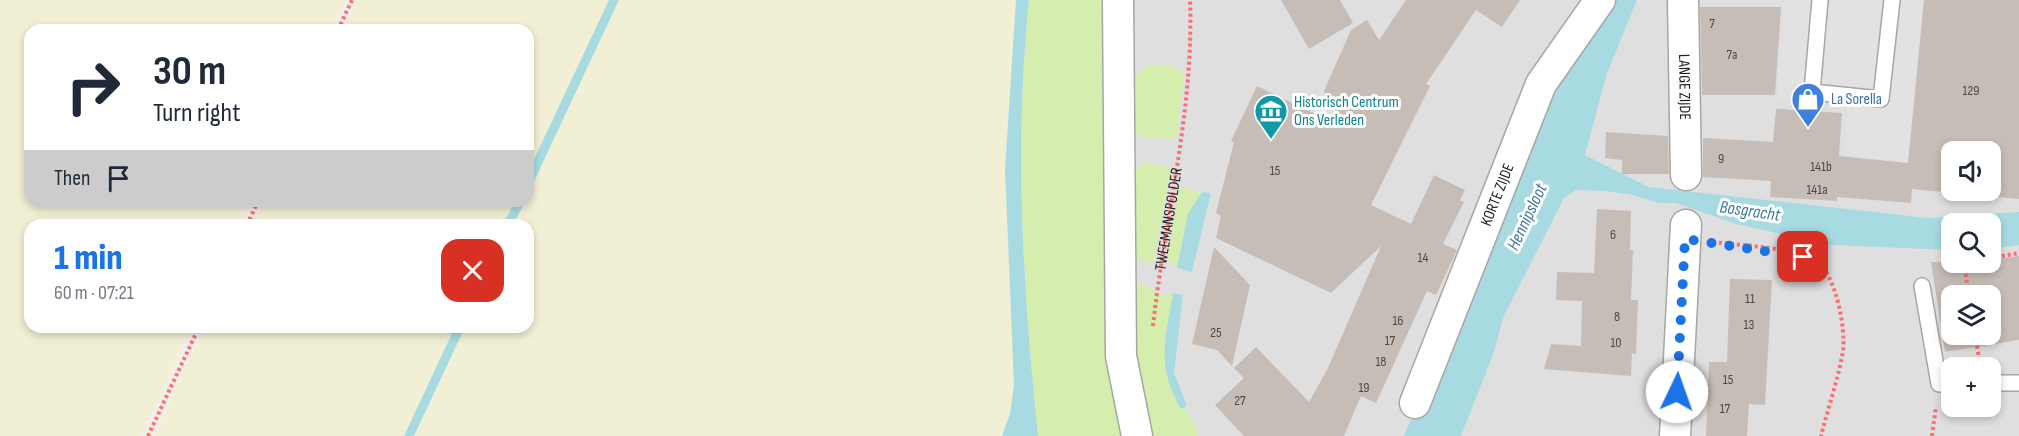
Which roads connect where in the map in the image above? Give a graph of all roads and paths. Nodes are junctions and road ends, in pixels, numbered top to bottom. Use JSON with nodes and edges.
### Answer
{"nodes":[{"id":1,"x":352,"y":0,"type":"edge"},
{"id":2,"x":1118,"y":0,"type":"edge"},
{"id":3,"x":1190,"y":0,"type":"edge"},
{"id":4,"x":1600,"y":0,"type":"edge"},
{"id":5,"x":1683,"y":0,"type":"edge"},
{"id":6,"x":1820,"y":0,"type":"edge"},
{"id":7,"x":1892,"y":0,"type":"edge"},
{"id":8,"x":341,"y":24,"type":"edge"},
{"id":9,"x":1686,"y":175,"type":"dead end"},
{"id":10,"x":1685,"y":232,"type":"joint"},
{"id":11,"x":2019,"y":253,"type":"edge"},
{"id":12,"x":2001,"y":256,"type":"edge"},
{"id":13,"x":1922,"y":286,"type":"dead end"},
{"id":14,"x":1152,"y":331,"type":"dead end"},
{"id":15,"x":196,"y":333,"type":"edge"},
{"id":16,"x":1941,"y":367,"type":"edge"},
{"id":17,"x":2001,"y":383,"type":"edge"},
{"id":18,"x":2019,"y":383,"type":"edge"},
{"id":19,"x":1941,"y":400,"type":"edge"},
{"id":20,"x":1415,"y":403,"type":"dead end"},
{"id":21,"x":148,"y":436,"type":"edge"},
{"id":22,"x":1137,"y":436,"type":"edge"},
{"id":23,"x":1675,"y":436,"type":"edge"},
{"id":24,"x":1821,"y":436,"type":"edge"},
{"id":25,"x":1932,"y":436,"type":"edge"}],
"edges":[{"from":1,"to":8,"type":"path"},
{"from":2,"to":22,"type":"street"},
{"from":3,"to":14,"type":"path","name":"TWEEMANSPOLDER"},
{"from":4,"to":20,"type":"street","name":"KORTE ZIJDE"},
{"from":5,"to":9,"type":"street","name":"LANGE ZIJDE"},
{"from":6,"to":7,"type":"lane"},
{"from":10,"to":23,"type":"street"},
{"from":10,"to":24,"type":"path"},
{"from":11,"to":12,"type":"path"},
{"from":13,"to":16,"type":"lane"},
{"from":15,"to":21,"type":"path"},
{"from":17,"to":18,"type":"lane"},
{"from":19,"to":25,"type":"path"}]}
